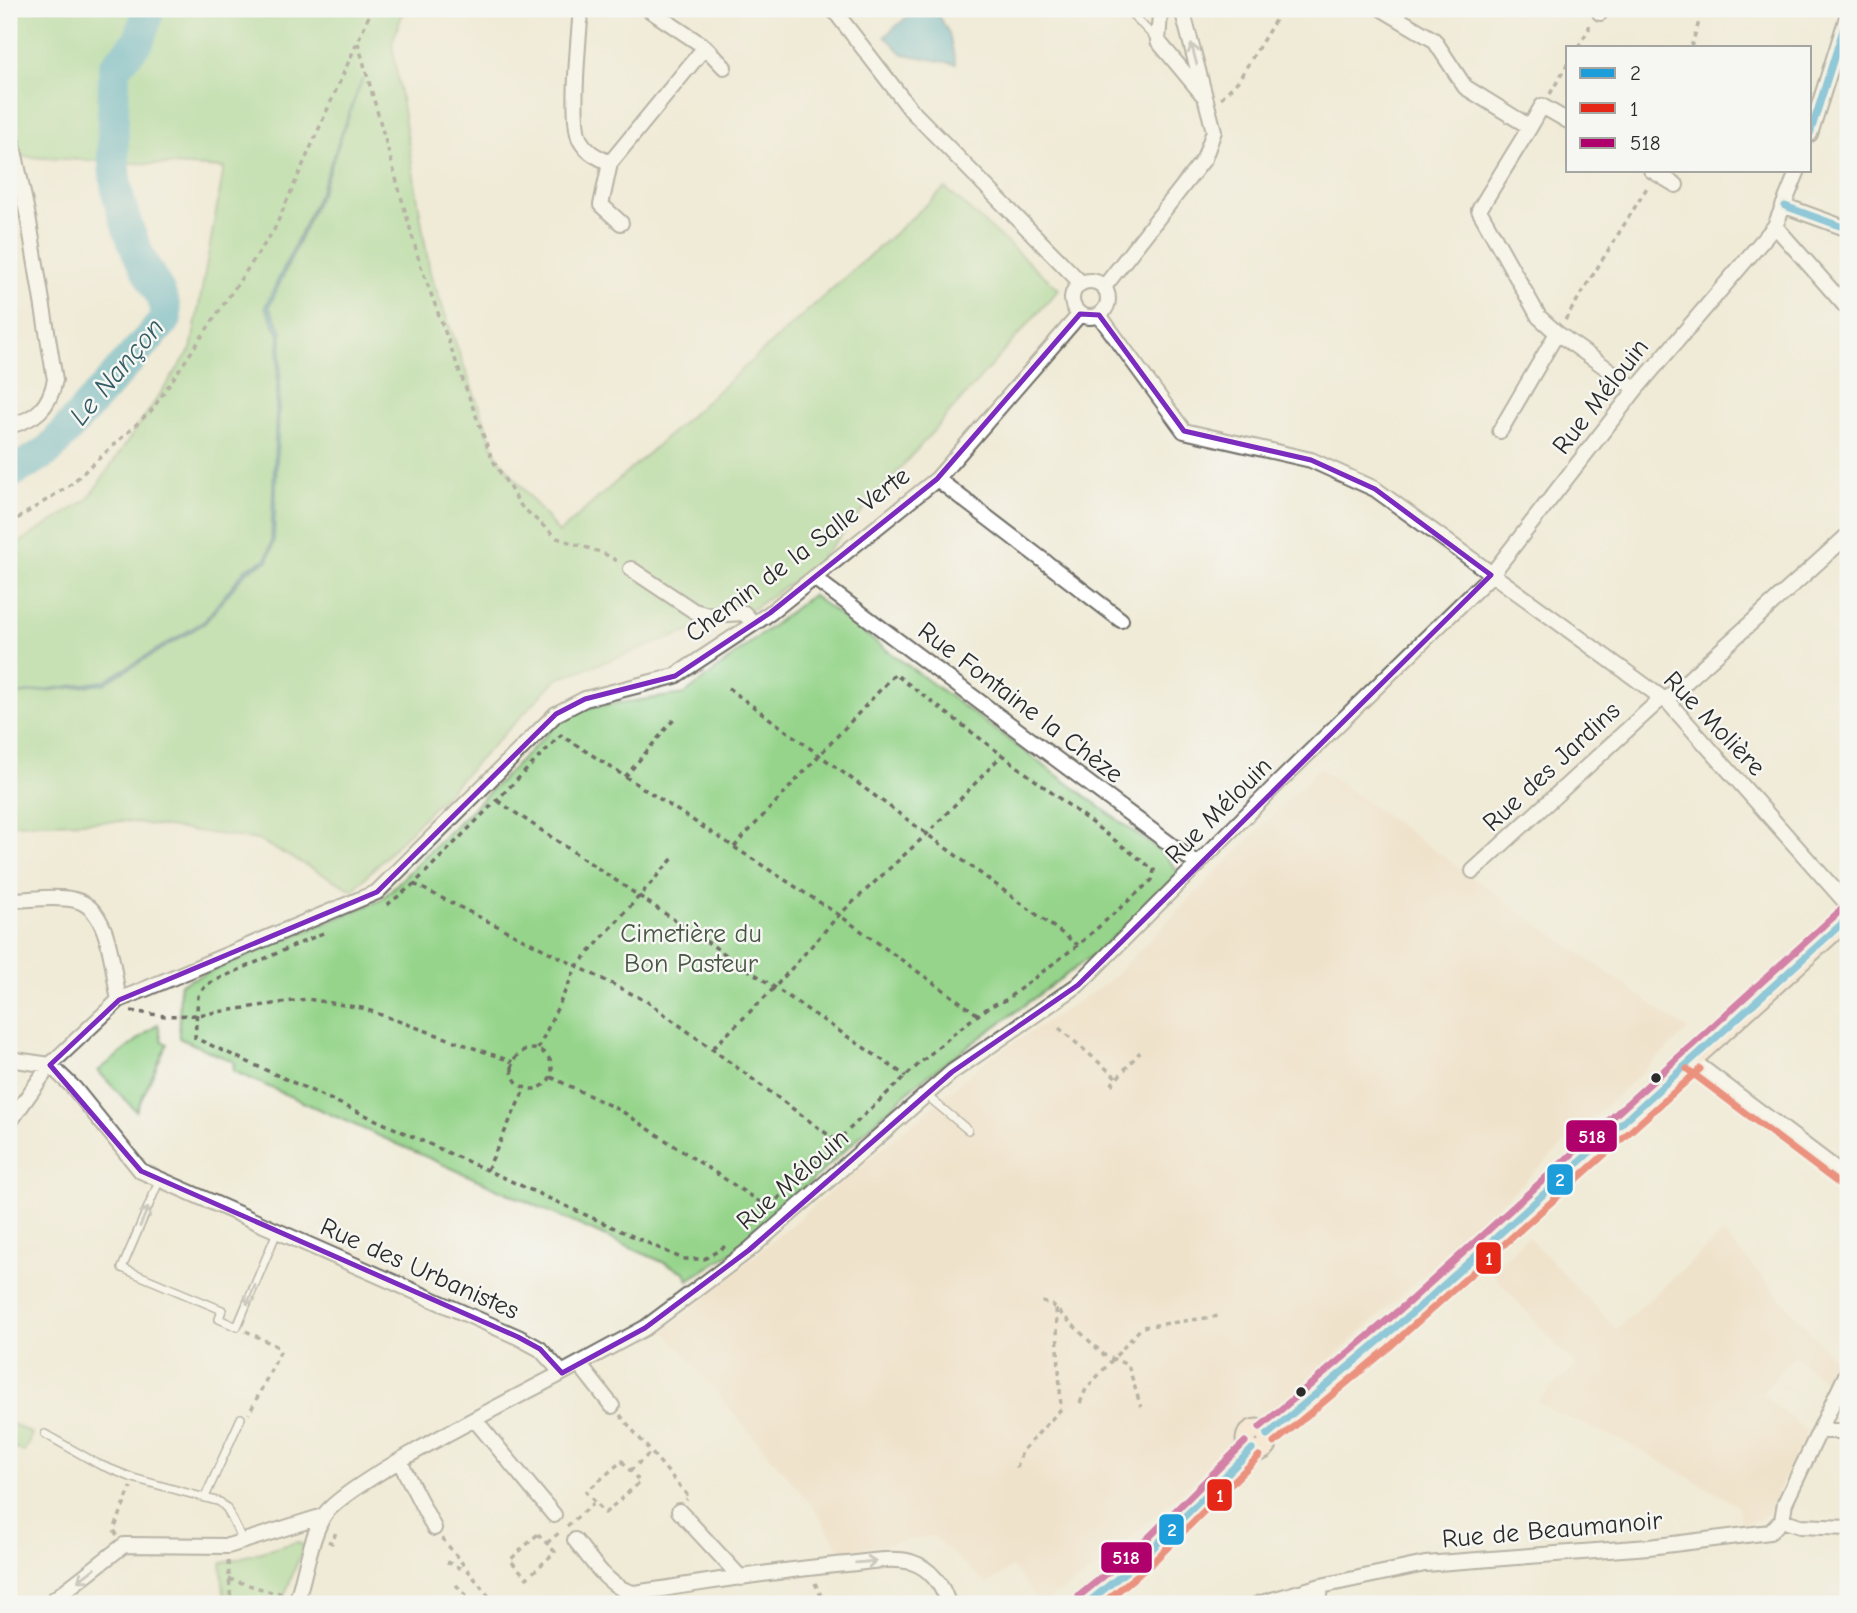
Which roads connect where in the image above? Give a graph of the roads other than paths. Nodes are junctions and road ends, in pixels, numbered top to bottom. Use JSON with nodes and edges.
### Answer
{"nodes":[{"id":1,"x":581,"y":9,"type":"edge"},
{"id":2,"x":648,"y":9,"type":"edge"},
{"id":3,"x":833,"y":9,"type":"edge"},
{"id":4,"x":1127,"y":9,"type":"edge"},
{"id":5,"x":1164,"y":9,"type":"edge"},
{"id":6,"x":1182,"y":9,"type":"edge"},
{"id":7,"x":1382,"y":9,"type":"edge"},
{"id":8,"x":1848,"y":14,"type":"edge"},
{"id":9,"x":1158,"y":41,"type":"junction"},
{"id":10,"x":705,"y":47,"type":"junction"},
{"id":11,"x":724,"y":67,"type":"dead end"},
{"id":12,"x":1207,"y":104,"type":"junction"},
{"id":13,"x":1566,"y":120,"type":"edge"},
{"id":14,"x":9,"y":126,"type":"edge"},
{"id":15,"x":1530,"y":127,"type":"junction"},
{"id":16,"x":1812,"y":128,"type":"edge"},
{"id":17,"x":610,"y":163,"type":"junction"},
{"id":18,"x":1655,"y":172,"type":"edge"},
{"id":19,"x":1797,"y":172,"type":"edge"},
{"id":20,"x":1675,"y":185,"type":"dead end"},
{"id":21,"x":1785,"y":206,"type":"junction"},
{"id":22,"x":621,"y":223,"type":"dead end"},
{"id":23,"x":1775,"y":226,"type":"junction"},
{"id":24,"x":1848,"y":229,"type":"edge"},
{"id":25,"x":1081,"y":284,"type":"junction"},
{"id":26,"x":1104,"y":288,"type":"junction"},
{"id":27,"x":1848,"y":309,"type":"edge"},
{"id":28,"x":1080,"y":314,"type":"junction"},
{"id":29,"x":1099,"y":315,"type":"junction"},
{"id":30,"x":1557,"y":333,"type":"junction"},
{"id":31,"x":1636,"y":389,"type":"junction"},
{"id":32,"x":9,"y":426,"type":"edge"},
{"id":33,"x":1500,"y":430,"type":"dead end"},
{"id":34,"x":937,"y":479,"type":"junction"},
{"id":35,"x":1848,"y":535,"type":"edge"},
{"id":36,"x":631,"y":569,"type":"road end"},
{"id":37,"x":1491,"y":575,"type":"junction"},
{"id":38,"x":814,"y":578,"type":"junction"},
{"id":39,"x":1121,"y":620,"type":"dead end"},
{"id":40,"x":753,"y":623,"type":"junction"},
{"id":41,"x":1664,"y":699,"type":"junction"},
{"id":42,"x":1198,"y":865,"type":"junction"},
{"id":43,"x":1474,"y":871,"type":"dead end"},
{"id":44,"x":9,"y":900,"type":"edge"},
{"id":45,"x":1848,"y":905,"type":"edge"},
{"id":46,"x":1848,"y":918,"type":"edge"},
{"id":47,"x":116,"y":1004,"type":"junction"},
{"id":48,"x":9,"y":1059,"type":"edge"},
{"id":49,"x":1693,"y":1061,"type":"junction"},
{"id":50,"x":50,"y":1065,"type":"junction"},
{"id":51,"x":926,"y":1095,"type":"junction"},
{"id":52,"x":9,"y":1123,"type":"edge"},
{"id":53,"x":968,"y":1130,"type":"dead end"},
{"id":54,"x":1848,"y":1178,"type":"edge"},
{"id":55,"x":160,"y":1179,"type":"junction"},
{"id":56,"x":277,"y":1232,"type":"junction"},
{"id":57,"x":579,"y":1364,"type":"junction"},
{"id":58,"x":1848,"y":1371,"type":"edge"},
{"id":59,"x":562,"y":1373,"type":"junction"},
{"id":60,"x":612,"y":1406,"type":"road end"},
{"id":61,"x":241,"y":1418,"type":"road end"},
{"id":62,"x":475,"y":1420,"type":"junction"},
{"id":63,"x":1819,"y":1431,"type":"junction"},
{"id":64,"x":1848,"y":1432,"type":"edge"},
{"id":65,"x":45,"y":1434,"type":"dead end"},
{"id":66,"x":400,"y":1462,"type":"junction"},
{"id":67,"x":205,"y":1497,"type":"junction"},
{"id":68,"x":679,"y":1511,"type":"road end"},
{"id":69,"x":554,"y":1515,"type":"dead end"},
{"id":70,"x":323,"y":1516,"type":"junction"},
{"id":71,"x":1782,"y":1520,"type":"junction"},
{"id":72,"x":434,"y":1528,"type":"road end"},
{"id":73,"x":1848,"y":1528,"type":"edge"},
{"id":74,"x":575,"y":1540,"type":"dead end"},
{"id":75,"x":243,"y":1541,"type":"junction"},
{"id":76,"x":741,"y":1578,"type":"junction"},
{"id":77,"x":1321,"y":1586,"type":"junction"},
{"id":78,"x":298,"y":1597,"type":"edge"},
{"id":79,"x":48,"y":1604,"type":"edge"},
{"id":80,"x":948,"y":1604,"type":"edge"},
{"id":81,"x":1086,"y":1604,"type":"edge"},
{"id":82,"x":1258,"y":1604,"type":"edge"},
{"id":83,"x":1319,"y":1604,"type":"edge"}],
"edges":[{"from":1,"to":17,"type":"street"},
{"from":2,"to":10,"type":"street"},
{"from":3,"to":25,"type":"street"},
{"from":4,"to":9,"type":"lane"},
{"from":5,"to":9,"type":"street"},
{"from":12,"to":6,"type":"street","one_way":true},
{"from":7,"to":15,"type":"street"},
{"from":8,"to":16,"type":"street"},
{"from":9,"to":12,"type":"street"},
{"from":10,"to":11,"type":"street"},
{"from":10,"to":17,"type":"street"},
{"from":12,"to":26,"type":"street"},
{"from":13,"to":15,"type":"street"},
{"from":14,"to":32,"type":"street"},
{"from":15,"to":30,"type":"street"},
{"from":17,"to":22,"type":"street"},
{"from":18,"to":20,"type":"street"},
{"from":19,"to":21,"type":"street","name":"Rue Mélouin"},
{"from":21,"to":23,"type":"street","name":"Rue Mélouin"},
{"from":21,"to":24,"type":"street"},
{"from":23,"to":27,"type":"street"},
{"from":23,"to":31,"type":"street","name":"Rue Mélouin"},
{"from":25,"to":26,"type":"street"},
{"from":25,"to":28,"type":"street"},
{"from":26,"to":29,"type":"street"},
{"from":28,"to":29,"type":"street"},
{"from":28,"to":34,"type":"street","name":"Chemin de la Salle Verte"},
{"from":29,"to":37,"type":"street","name":"Rue Molière"},
{"from":30,"to":31,"type":"street"},
{"from":30,"to":33,"type":"street"},
{"from":31,"to":37,"type":"street","name":"Rue Mélouin"},
{"from":34,"to":38,"type":"street","name":"Chemin de la Salle Verte"},
{"from":34,"to":39,"type":"street","name":"Chemin de la Salle Verte"},
{"from":35,"to":41,"type":"street","name":"Rue des Jardins"},
{"from":36,"to":40,"type":"street"},
{"from":37,"to":41,"type":"street","name":"Rue Molière"},
{"from":37,"to":42,"type":"street","name":"Rue Mélouin"},
{"from":38,"to":40,"type":"street","name":"Chemin de la Salle Verte"},
{"from":38,"to":42,"type":"street","name":"Rue Fontaine la Chèze"},
{"from":40,"to":47,"type":"street","name":"Chemin de la Salle Verte"},
{"from":41,"to":43,"type":"street","name":"Rue des Jardins"},
{"from":41,"to":45,"type":"street","name":"Rue Molière"},
{"from":42,"to":51,"type":"street","name":"Rue Mélouin"},
{"from":44,"to":47,"type":"street"},
{"from":46,"to":49,"type":"main road"},
{"from":47,"to":50,"type":"street","name":"Chemin de la Salle Verte"},
{"from":48,"to":50,"type":"street"},
{"from":49,"to":54,"type":"street"},
{"from":49,"to":81,"type":"main road"},
{"from":50,"to":52,"type":"street","name":"Chemin de la Salle Verte"},
{"from":50,"to":55,"type":"street","name":"Rue des Urbanistes"},
{"from":51,"to":53,"type":"lane"},
{"from":51,"to":57,"type":"street","name":"Rue Mélouin"},
{"from":55,"to":56,"type":"street","name":"Rue des Urbanistes"},
{"from":56,"to":55,"type":"lane","one_way":true},
{"from":56,"to":59,"type":"street","name":"Rue des Urbanistes"},
{"from":57,"to":59,"type":"street","name":"Rue Mélouin"},
{"from":57,"to":60,"type":"street"},
{"from":58,"to":63,"type":"street"},
{"from":59,"to":62,"type":"street"},
{"from":61,"to":67,"type":"lane"},
{"from":62,"to":66,"type":"street"},
{"from":62,"to":69,"type":"street"},
{"from":63,"to":64,"type":"street"},
{"from":63,"to":71,"type":"street"},
{"from":65,"to":67,"type":"lane"},
{"from":66,"to":70,"type":"street"},
{"from":66,"to":72,"type":"street"},
{"from":67,"to":75,"type":"lane"},
{"from":68,"to":76,"type":"street"},
{"from":70,"to":75,"type":"street"},
{"from":70,"to":78,"type":"street"},
{"from":71,"to":73,"type":"street"},
{"from":71,"to":77,"type":"street","name":"Rue de Beaumanoir"},
{"from":74,"to":76,"type":"street"},
{"from":75,"to":79,"type":"street","one_way":true},
{"from":76,"to":80,"type":"street","one_way":true},
{"from":77,"to":82,"type":"street","name":"Rue de Beaumanoir"},
{"from":77,"to":83,"type":"street"}]}
